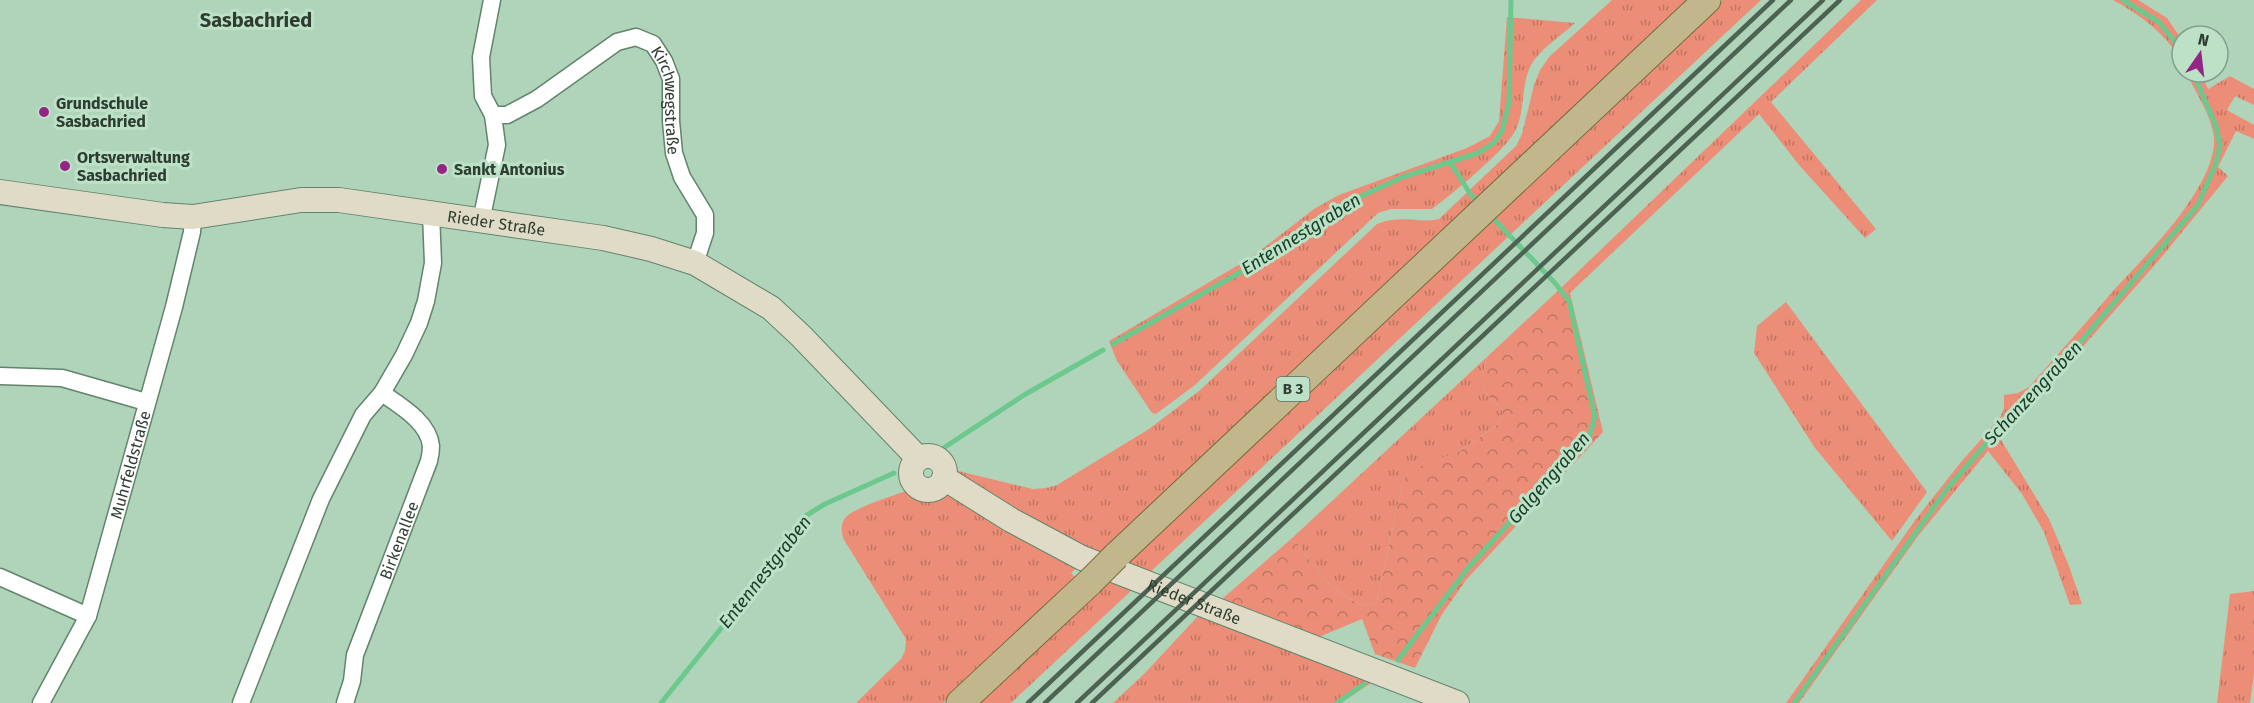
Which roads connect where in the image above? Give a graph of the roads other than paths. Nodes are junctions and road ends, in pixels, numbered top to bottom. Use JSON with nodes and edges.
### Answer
{"nodes":[{"id":1,"x":492,"y":0,"type":"edge"},
{"id":2,"x":1707,"y":0,"type":"edge"},
{"id":3,"x":493,"y":115,"type":"junction"},
{"id":4,"x":0,"y":192,"type":"edge"},
{"id":5,"x":431,"y":213,"type":"junction"},
{"id":6,"x":193,"y":217,"type":"junction"},
{"id":7,"x":481,"y":221,"type":"junction"},
{"id":8,"x":695,"y":263,"type":"junction"},
{"id":9,"x":0,"y":376,"type":"edge"},
{"id":10,"x":381,"y":393,"type":"junction"},
{"id":11,"x":146,"y":402,"type":"junction"},
{"id":12,"x":0,"y":577,"type":"edge"},
{"id":13,"x":88,"y":616,"type":"junction"},
{"id":14,"x":41,"y":703,"type":"edge"},
{"id":15,"x":241,"y":703,"type":"edge"},
{"id":16,"x":345,"y":703,"type":"edge"},
{"id":17,"x":960,"y":703,"type":"edge"},
{"id":18,"x":1456,"y":703,"type":"edge"}],
"edges":[{"from":1,"to":3,"type":"street"},
{"from":2,"to":17,"type":"main road","number":"B 3","bridge":true},
{"from":3,"to":7,"type":"street"},
{"from":3,"to":8,"type":"street","name":"Kirchwegstraße"},
{"from":4,"to":6,"type":"street","name":"Rieder Straße"},
{"from":5,"to":6,"type":"street","name":"Rieder Straße"},
{"from":5,"to":7,"type":"street","name":"Rieder Straße"},
{"from":5,"to":10,"type":"street"},
{"from":6,"to":11,"type":"street","name":"Muhrfeldstraße"},
{"from":7,"to":8,"type":"street","name":"Rieder Straße"},
{"from":8,"to":18,"type":"street","name":"Rieder Straße"},
{"from":9,"to":11,"type":"street"},
{"from":10,"to":15,"type":"street"},
{"from":10,"to":16,"type":"street","name":"Birkenallee"},
{"from":11,"to":13,"type":"street","name":"Muhrfeldstraße"},
{"from":12,"to":13,"type":"street"},
{"from":13,"to":14,"type":"street","name":"Muhrfeldstraße"}]}
